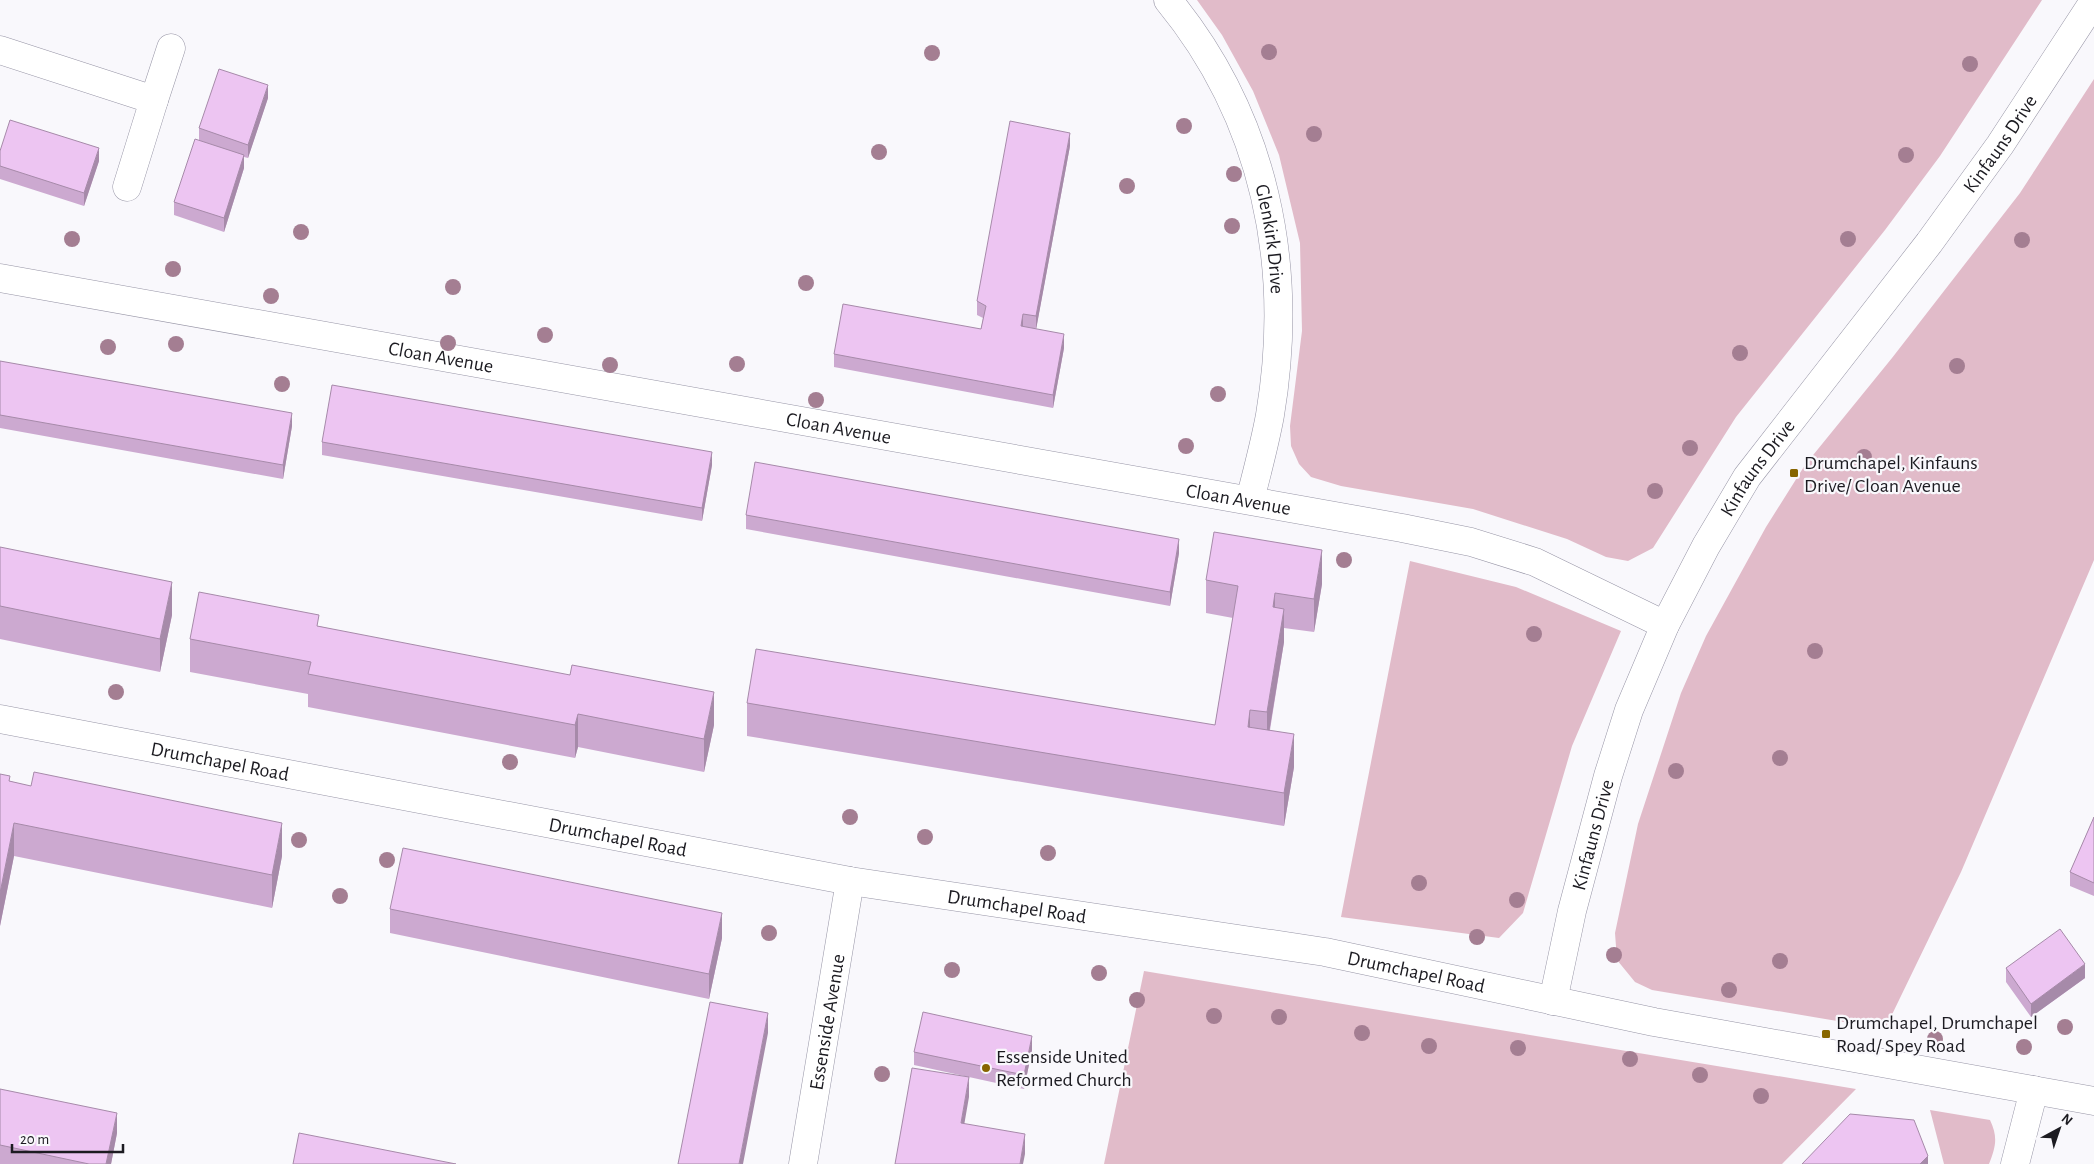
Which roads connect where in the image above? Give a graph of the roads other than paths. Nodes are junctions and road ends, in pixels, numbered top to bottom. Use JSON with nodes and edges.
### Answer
{"nodes":[{"id":1,"x":1168,"y":0,"type":"edge"},
{"id":2,"x":2094,"y":1,"type":"edge"},
{"id":3,"x":171,"y":48,"type":"dead end"},
{"id":4,"x":0,"y":50,"type":"edge"},
{"id":5,"x":154,"y":100,"type":"junction"},
{"id":6,"x":127,"y":187,"type":"dead end"},
{"id":7,"x":0,"y":278,"type":"edge"},
{"id":8,"x":1250,"y":500,"type":"junction"},
{"id":9,"x":1665,"y":625,"type":"junction"},
{"id":10,"x":0,"y":719,"type":"edge"},
{"id":11,"x":850,"y":881,"type":"junction"},
{"id":12,"x":1553,"y":1000,"type":"junction"},
{"id":13,"x":2034,"y":1090,"type":"junction"},
{"id":14,"x":2094,"y":1102,"type":"edge"},
{"id":15,"x":804,"y":1164,"type":"edge"},
{"id":16,"x":2015,"y":1164,"type":"edge"}],
"edges":[{"from":1,"to":8,"type":"street","name":"Glenkirk Drive"},
{"from":2,"to":9,"type":"street","name":"Kinfauns Drive"},
{"from":3,"to":5,"type":"street"},
{"from":4,"to":5,"type":"street"},
{"from":5,"to":6,"type":"street"},
{"from":7,"to":8,"type":"street","name":"Cloan Avenue"},
{"from":8,"to":9,"type":"street","name":"Cloan Avenue"},
{"from":9,"to":12,"type":"street","name":"Kinfauns Drive"},
{"from":10,"to":11,"type":"street","name":"Drumchapel Road"},
{"from":11,"to":12,"type":"street","name":"Drumchapel Road"},
{"from":11,"to":15,"type":"street","name":"Essenside Avenue"},
{"from":12,"to":13,"type":"street","name":"Drumchapel Road"},
{"from":13,"to":14,"type":"street","name":"Drumchapel Road"},
{"from":13,"to":16,"type":"street"}]}
